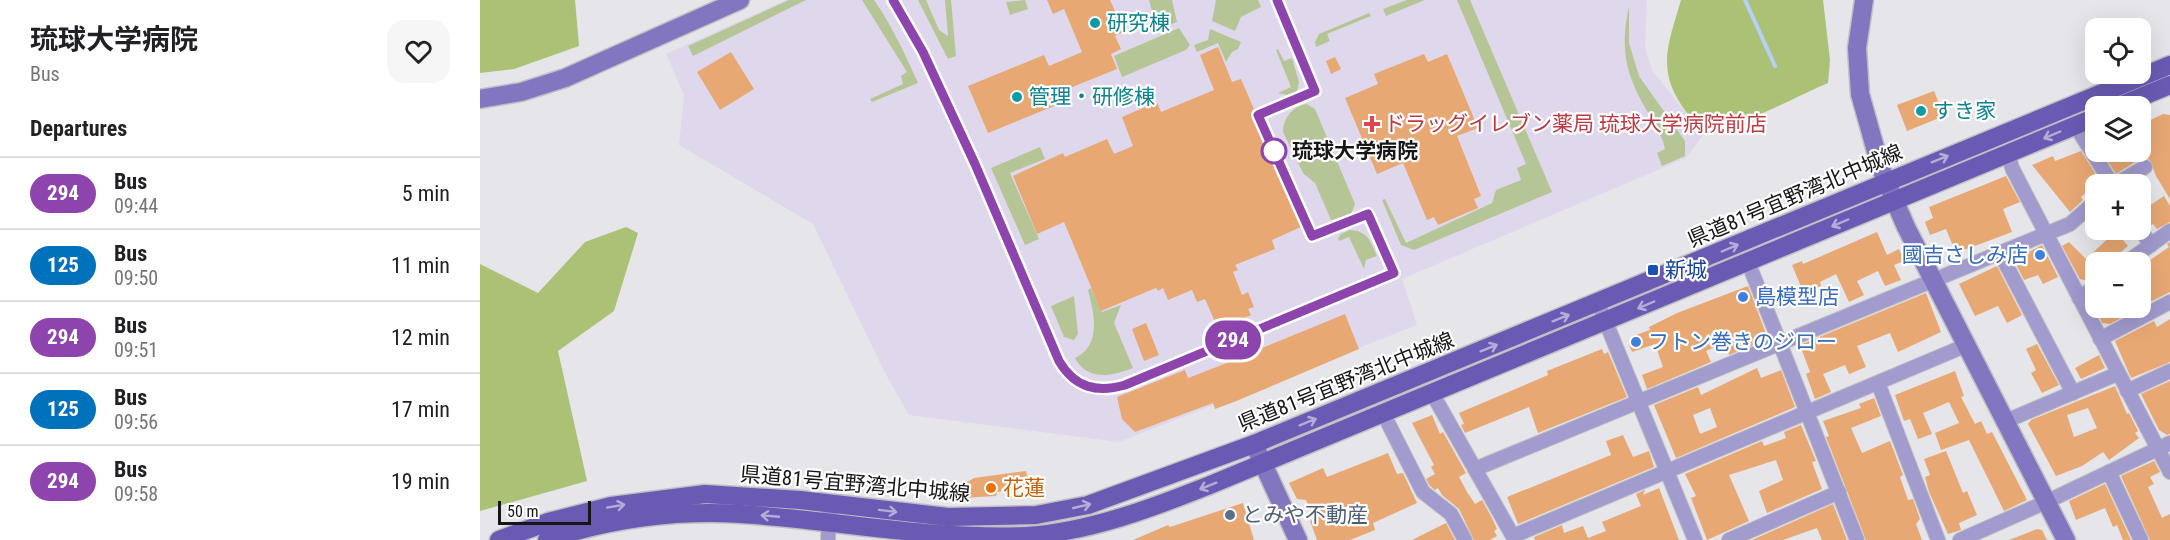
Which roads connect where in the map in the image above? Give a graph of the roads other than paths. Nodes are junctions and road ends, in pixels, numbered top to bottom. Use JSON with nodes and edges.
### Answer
{"nodes":[{"id":1,"x":740,"y":0,"type":"edge"},
{"id":2,"x":1864,"y":0,"type":"edge"},
{"id":3,"x":2164,"y":67,"type":"edge"},
{"id":4,"x":2169,"y":90,"type":"edge"},
{"id":5,"x":2151,"y":96,"type":"edge"},
{"id":6,"x":480,"y":99,"type":"edge"},
{"id":7,"x":2085,"y":121,"type":"edge"},
{"id":8,"x":2075,"y":125,"type":"junction"},
{"id":9,"x":2008,"y":153,"type":"junction"},
{"id":10,"x":2145,"y":167,"type":"dead end"},
{"id":11,"x":2107,"y":174,"type":"edge"},
{"id":12,"x":2132,"y":174,"type":"edge"},
{"id":13,"x":1886,"y":182,"type":"junction"},
{"id":14,"x":1894,"y":200,"type":"junction"},
{"id":15,"x":2085,"y":211,"type":"edge"},
{"id":16,"x":2170,"y":231,"type":"edge"},
{"id":17,"x":2046,"y":232,"type":"junction"},
{"id":18,"x":2148,"y":240,"type":"edge"},
{"id":19,"x":2151,"y":245,"type":"junction"},
{"id":20,"x":2141,"y":252,"type":"edge"},
{"id":21,"x":2000,"y":253,"type":"junction"},
{"id":22,"x":1748,"y":262,"type":"junction"},
{"id":23,"x":1934,"y":281,"type":"junction"},
{"id":24,"x":2085,"y":294,"type":"edge"},
{"id":25,"x":2079,"y":298,"type":"junction"},
{"id":26,"x":1598,"y":303,"type":"junction"},
{"id":27,"x":2170,"y":303,"type":"edge"},
{"id":28,"x":1607,"y":321,"type":"junction"},
{"id":29,"x":2100,"y":339,"type":"junction"},
{"id":30,"x":1780,"y":343,"type":"junction"},
{"id":31,"x":1967,"y":345,"type":"junction"},
{"id":32,"x":2170,"y":371,"type":"edge"},
{"id":33,"x":2117,"y":374,"type":"junction"},
{"id":34,"x":1878,"y":383,"type":"junction"},
{"id":35,"x":2127,"y":392,"type":"junction"},
{"id":36,"x":1432,"y":393,"type":"junction"},
{"id":37,"x":2073,"y":393,"type":"junction"},
{"id":38,"x":1641,"y":403,"type":"junction"},
{"id":39,"x":1383,"y":412,"type":"junction"},
{"id":40,"x":1808,"y":413,"type":"junction"},
{"id":41,"x":2006,"y":421,"type":"junction"},
{"id":42,"x":1254,"y":444,"type":"junction"},
{"id":43,"x":2164,"y":446,"type":"edge"},
{"id":44,"x":1262,"y":463,"type":"junction"},
{"id":45,"x":1475,"y":469,"type":"junction"},
{"id":46,"x":1669,"y":472,"type":"junction"},
{"id":47,"x":2109,"y":472,"type":"junction"},
{"id":48,"x":2170,"y":472,"type":"edge"},
{"id":49,"x":1839,"y":492,"type":"junction"},
{"id":50,"x":2046,"y":502,"type":"junction"},
{"id":51,"x":830,"y":504,"type":"junction"},
{"id":52,"x":828,"y":531,"type":"edge"},
{"id":53,"x":1993,"y":533,"type":"edge"},
{"id":54,"x":1078,"y":534,"type":"edge"},
{"id":55,"x":1514,"y":538,"type":"edge"},
{"id":56,"x":499,"y":540,"type":"edge"},
{"id":57,"x":547,"y":540,"type":"edge"},
{"id":58,"x":1298,"y":540,"type":"edge"},
{"id":59,"x":1465,"y":540,"type":"edge"},
{"id":60,"x":1695,"y":540,"type":"edge"},
{"id":61,"x":1729,"y":540,"type":"edge"},
{"id":62,"x":1857,"y":540,"type":"edge"},
{"id":63,"x":1938,"y":540,"type":"edge"},
{"id":64,"x":1959,"y":540,"type":"edge"},
{"id":65,"x":2066,"y":540,"type":"edge"},
{"id":66,"x":2141,"y":540,"type":"edge"}],
"edges":[{"from":1,"to":6,"type":"street"},
{"from":2,"to":13,"type":"street"},
{"from":3,"to":4,"type":"street"},
{"from":13,"to":3,"type":"main road","name":"県道81号宜野湾北中城線","one_way":true},
{"from":4,"to":5,"type":"main road"},
{"from":7,"to":8,"type":"main road","name":"県道81号宜野湾北中城線"},
{"from":8,"to":9,"type":"main road","name":"県道81号宜野湾北中城線","one_way":true},
{"from":8,"to":11,"type":"street"},
{"from":9,"to":14,"type":"main road","name":"県道81号宜野湾北中城線"},
{"from":9,"to":17,"type":"street"},
{"from":10,"to":12,"type":"street"},
{"from":13,"to":14,"type":"street"},
{"from":26,"to":13,"type":"main road","name":"県道81号宜野湾北中城線","one_way":true},
{"from":14,"to":22,"type":"main road","name":"県道81号宜野湾北中城線","one_way":true},
{"from":14,"to":23,"type":"street"},
{"from":15,"to":17,"type":"street"},
{"from":16,"to":19,"type":"street"},
{"from":17,"to":21,"type":"street"},
{"from":17,"to":25,"type":"street"},
{"from":18,"to":19,"type":"street"},
{"from":19,"to":20,"type":"street"},
{"from":21,"to":23,"type":"street"},
{"from":21,"to":37,"type":"street"},
{"from":22,"to":28,"type":"main road","name":"県道81号宜野湾北中城線","one_way":true},
{"from":22,"to":30,"type":"street"},
{"from":23,"to":30,"type":"street"},
{"from":23,"to":31,"type":"street"},
{"from":24,"to":25,"type":"street"},
{"from":25,"to":29,"type":"street"},
{"from":26,"to":28,"type":"street"},
{"from":42,"to":26,"type":"main road","name":"県道81号宜野湾北中城線","one_way":true},
{"from":27,"to":29,"type":"street"},
{"from":28,"to":36,"type":"main road","name":"県道81号宜野湾北中城線"},
{"from":28,"to":38,"type":"street"},
{"from":29,"to":33,"type":"street"},
{"from":30,"to":38,"type":"street"},
{"from":30,"to":40,"type":"street"},
{"from":31,"to":34,"type":"street"},
{"from":31,"to":41,"type":"street"},
{"from":32,"to":35,"type":"street"},
{"from":33,"to":35,"type":"street"},
{"from":33,"to":37,"type":"street"},
{"from":34,"to":40,"type":"street"},
{"from":34,"to":63,"type":"street"},
{"from":35,"to":43,"type":"street"},
{"from":36,"to":39,"type":"main road","name":"県道81号宜野湾北中城線"},
{"from":36,"to":45,"type":"street"},
{"from":37,"to":41,"type":"street"},
{"from":38,"to":45,"type":"street"},
{"from":38,"to":46,"type":"street"},
{"from":39,"to":44,"type":"main road","name":"県道81号宜野湾北中城線"},
{"from":39,"to":59,"type":"street"},
{"from":40,"to":46,"type":"street"},
{"from":40,"to":49,"type":"street"},
{"from":41,"to":50,"type":"street"},
{"from":42,"to":44,"type":"street"},
{"from":51,"to":42,"type":"main road","name":"県道81号宜野湾北中城線","one_way":true},
{"from":43,"to":47,"type":"street"},
{"from":43,"to":48,"type":"street"},
{"from":44,"to":54,"type":"main road","name":"県道81号宜野湾北中城線","one_way":true},
{"from":44,"to":58,"type":"street"},
{"from":45,"to":55,"type":"street"},
{"from":46,"to":55,"type":"street"},
{"from":46,"to":60,"type":"street"},
{"from":47,"to":50,"type":"street"},
{"from":47,"to":66,"type":"street"},
{"from":49,"to":61,"type":"street"},
{"from":49,"to":62,"type":"street"},
{"from":50,"to":53,"type":"street"},
{"from":50,"to":65,"type":"street"},
{"from":51,"to":52,"type":"street"},
{"from":56,"to":51,"type":"main road","name":"県道81号宜野湾北中城線","one_way":true},
{"from":52,"to":54,"type":"main road","name":"県道81号宜野湾北中城線"},
{"from":52,"to":57,"type":"main road","name":"県道81号宜野湾北中城線","one_way":true},
{"from":53,"to":64,"type":"street"}]}
